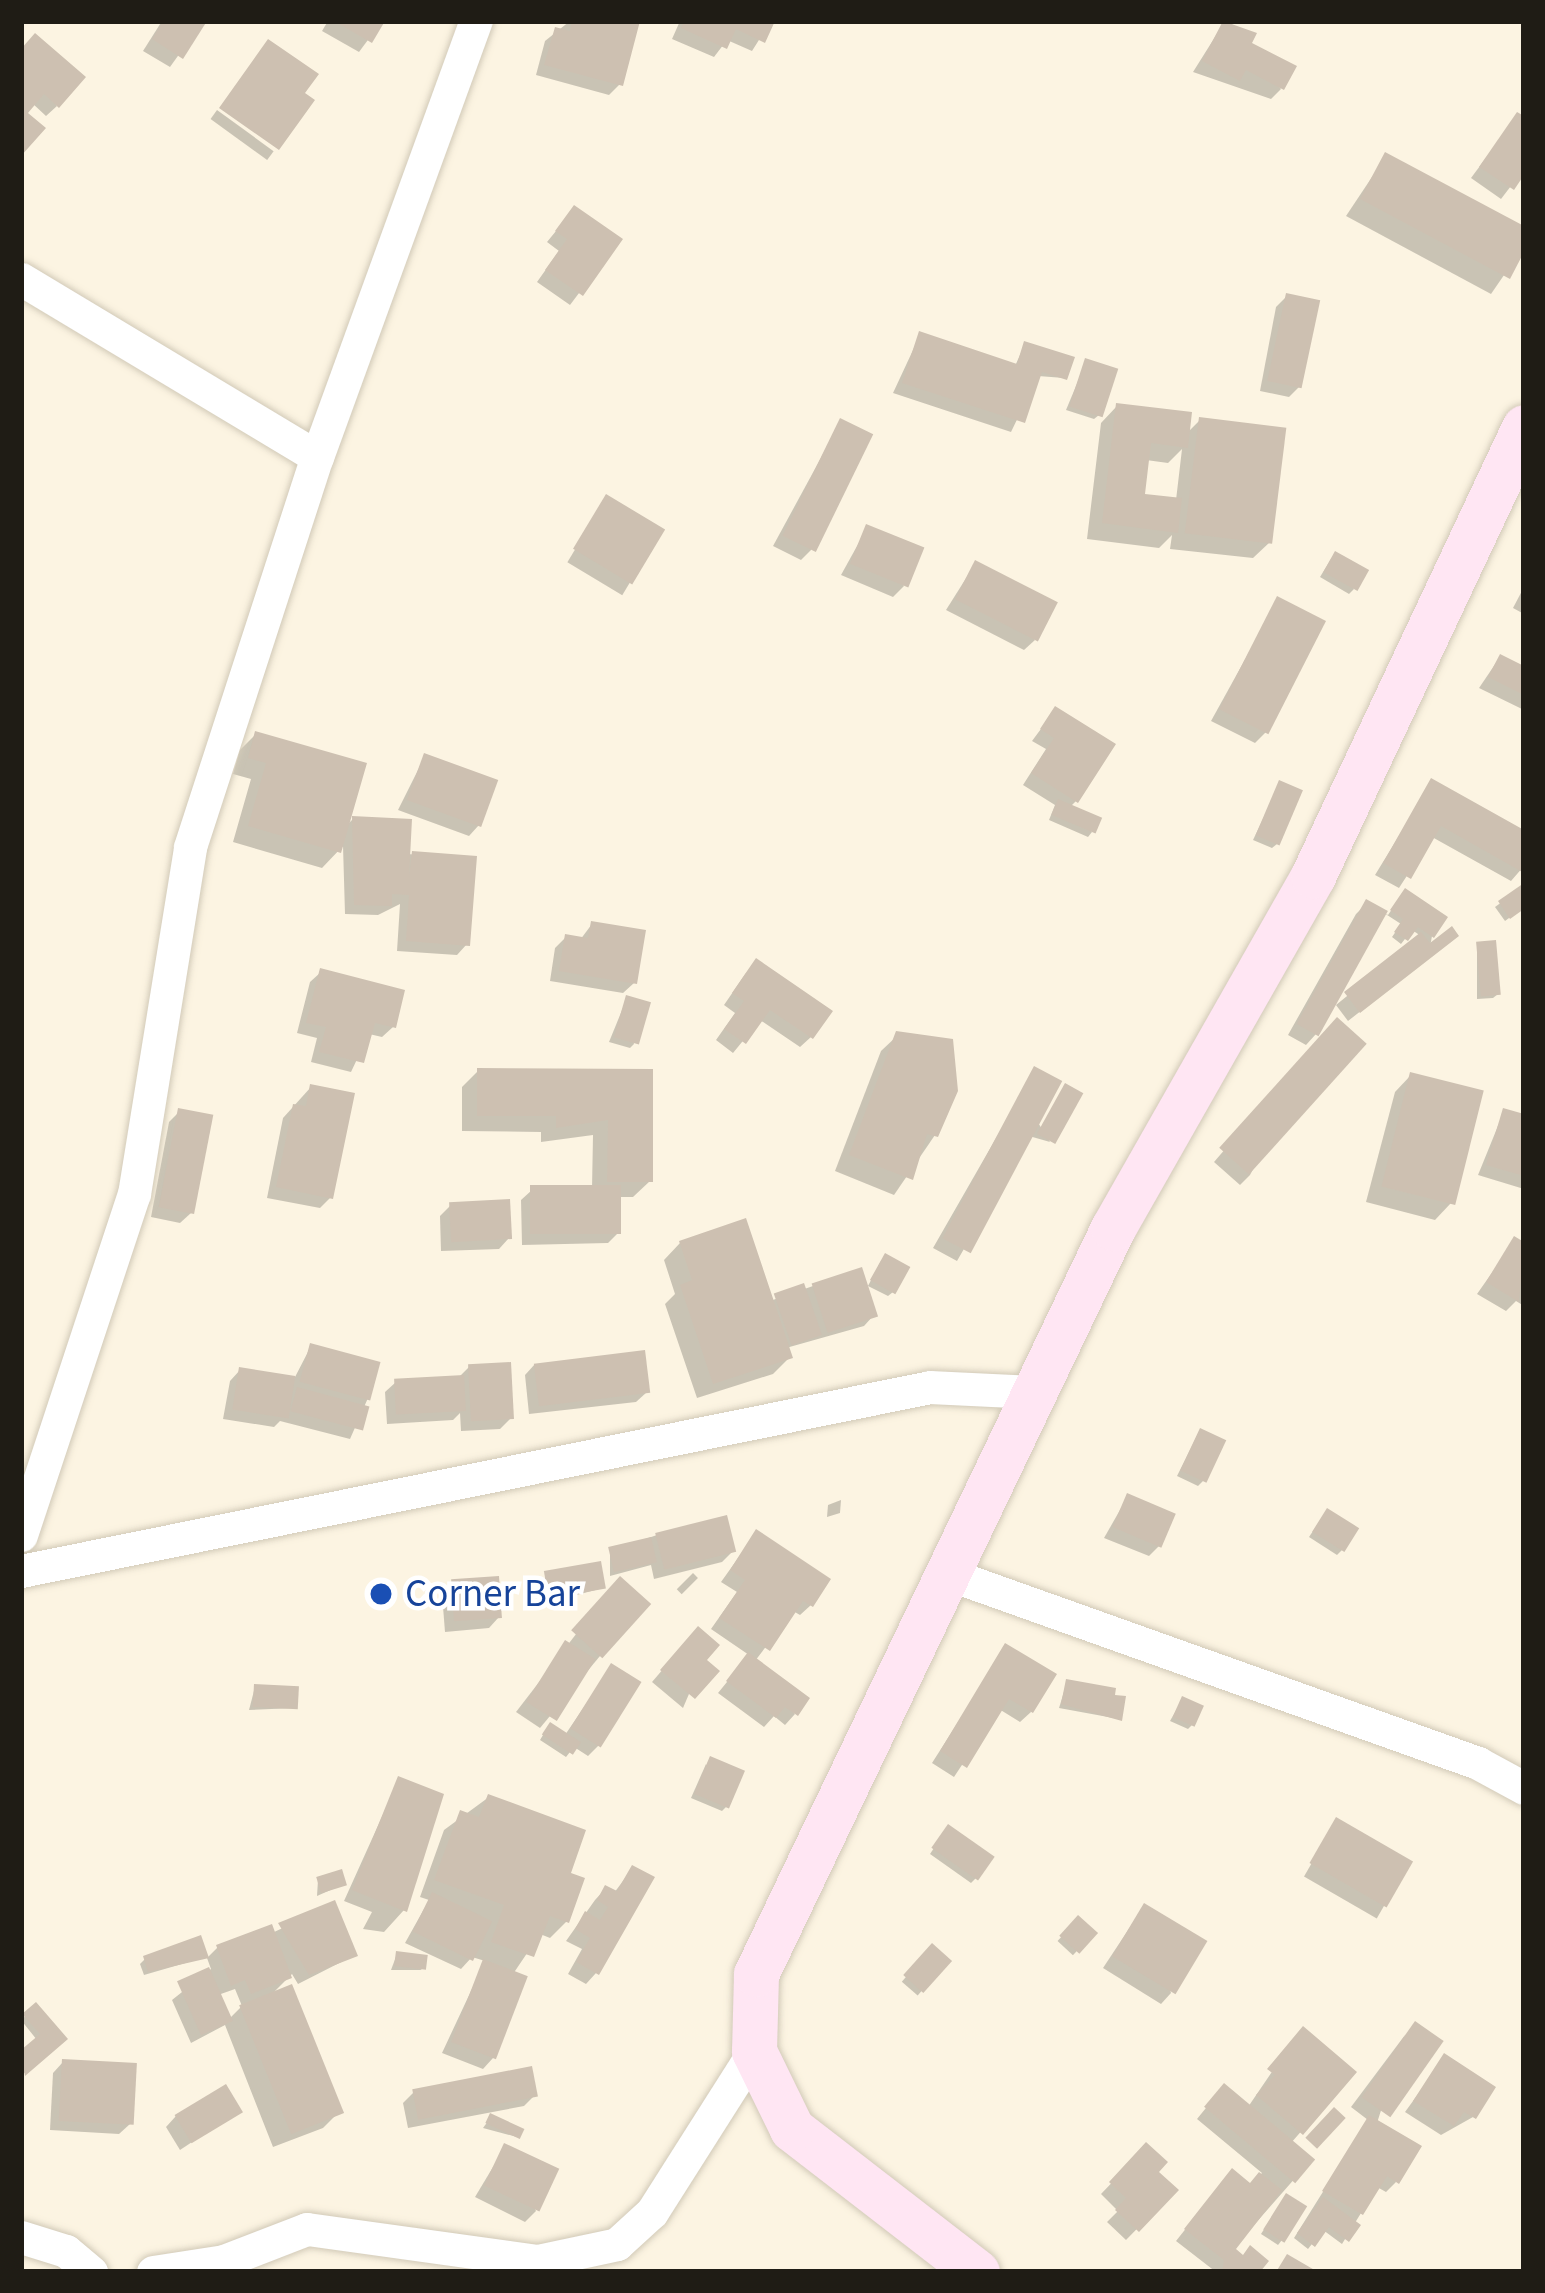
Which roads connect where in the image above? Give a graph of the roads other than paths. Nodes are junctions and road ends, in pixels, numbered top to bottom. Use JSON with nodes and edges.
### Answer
{"nodes":[{"id":1,"x":476,"y":21,"type":"edge"},
{"id":2,"x":21,"y":279,"type":"edge"},
{"id":3,"x":1524,"y":427,"type":"edge"},
{"id":4,"x":317,"y":457,"type":"junction"},
{"id":5,"x":1033,"y":1392,"type":"junction"},
{"id":6,"x":21,"y":1535,"type":"edge"},
{"id":7,"x":21,"y":1571,"type":"edge"},
{"id":8,"x":951,"y":1575,"type":"junction"},
{"id":9,"x":1524,"y":1788,"type":"edge"},
{"id":10,"x":754,"y":2051,"type":"junction"},
{"id":11,"x":21,"y":2237,"type":"edge"},
{"id":12,"x":219,"y":2267,"type":"edge"},
{"id":13,"x":91,"y":2272,"type":"edge"},
{"id":14,"x":153,"y":2272,"type":"edge"},
{"id":15,"x":977,"y":2272,"type":"edge"}],
"edges":[{"from":1,"to":4,"type":"street"},
{"from":2,"to":4,"type":"street"},
{"from":3,"to":5,"type":"main road"},
{"from":4,"to":6,"type":"street"},
{"from":5,"to":7,"type":"street"},
{"from":5,"to":8,"type":"main road"},
{"from":8,"to":9,"type":"street"},
{"from":8,"to":10,"type":"main road"},
{"from":10,"to":12,"type":"street"},
{"from":10,"to":15,"type":"main road"},
{"from":11,"to":13,"type":"street"},
{"from":12,"to":14,"type":"street"}]}
